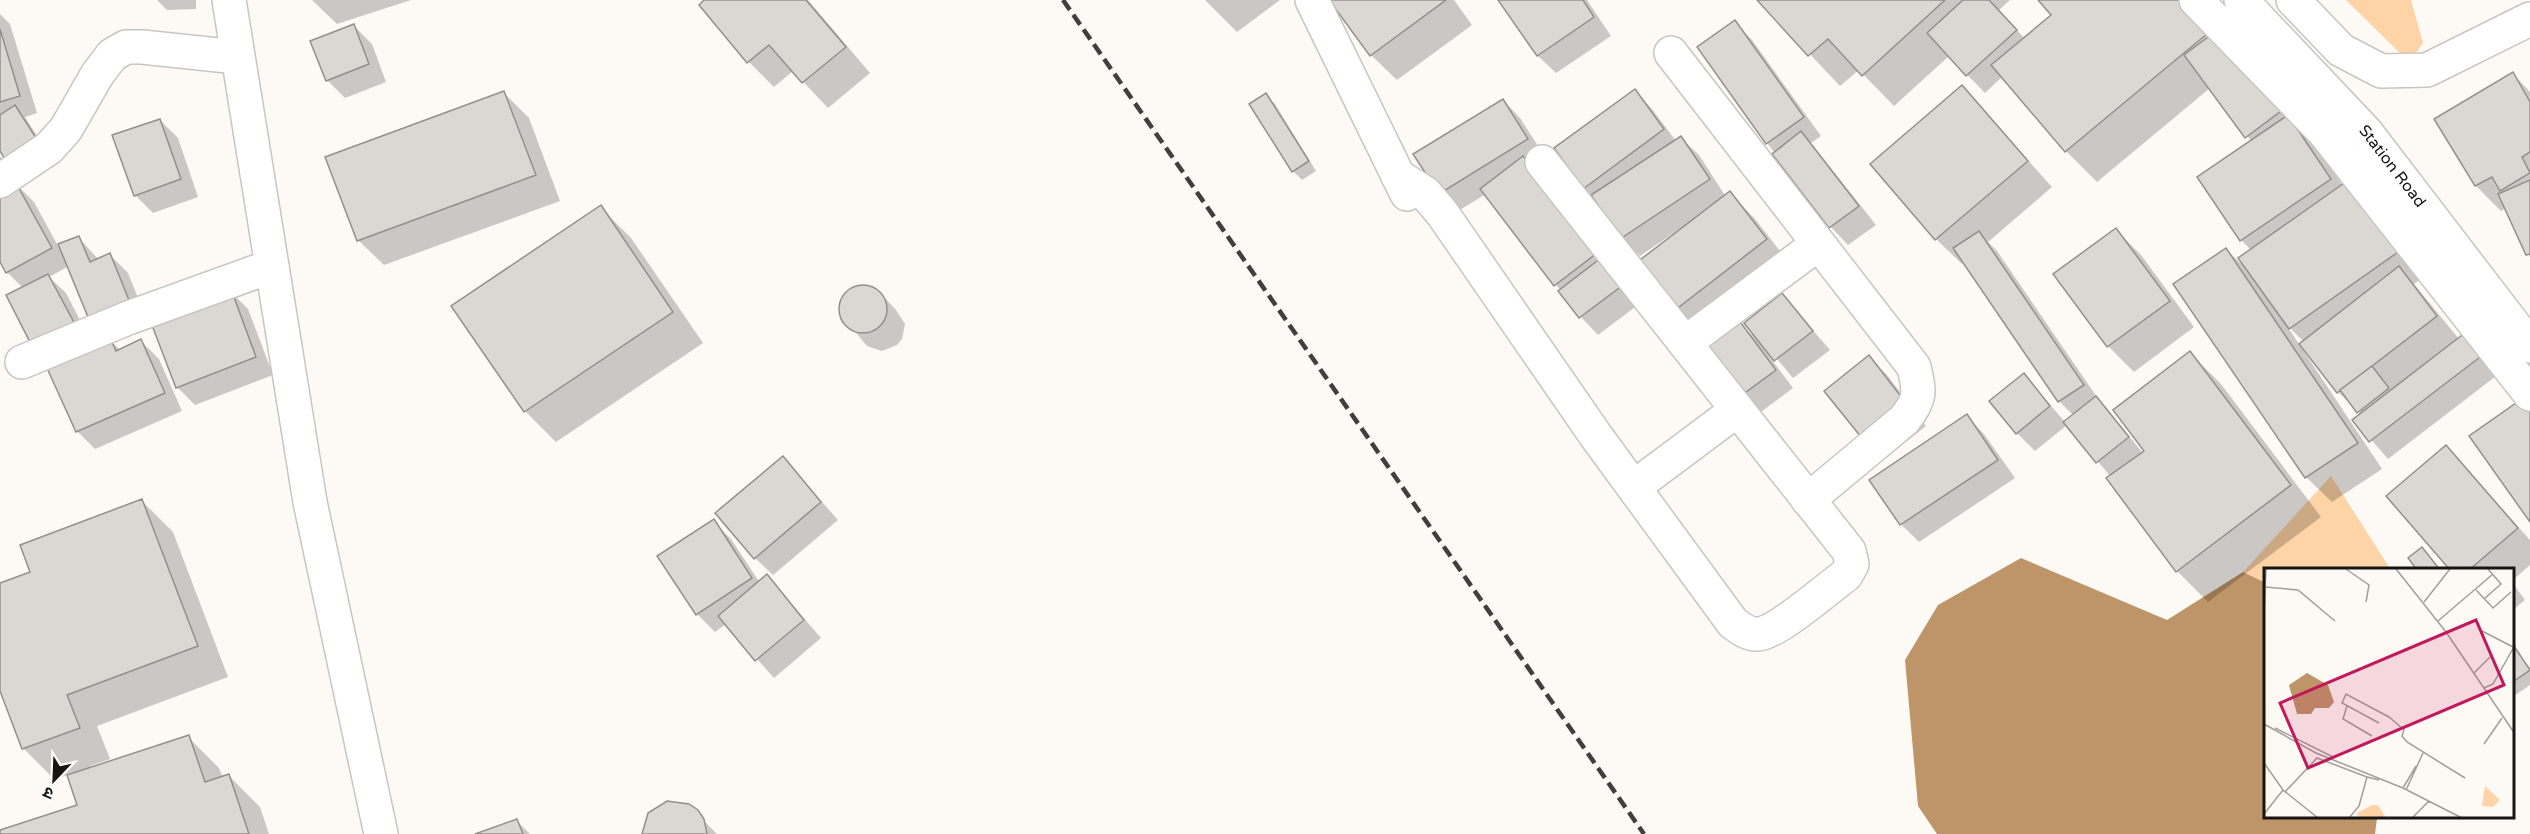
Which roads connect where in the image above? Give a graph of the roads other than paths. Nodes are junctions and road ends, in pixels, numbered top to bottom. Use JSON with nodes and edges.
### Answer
{"nodes":[{"id":1,"x":229,"y":0,"type":"edge"},
{"id":2,"x":1312,"y":0,"type":"edge"},
{"id":3,"x":2196,"y":0,"type":"edge"},
{"id":4,"x":2241,"y":0,"type":"edge"},
{"id":5,"x":2293,"y":0,"type":"edge"},
{"id":6,"x":2530,"y":19,"type":"edge"},
{"id":7,"x":1671,"y":53,"type":"dead end"},
{"id":8,"x":237,"y":57,"type":"junction"},
{"id":9,"x":1542,"y":162,"type":"dead end"},
{"id":10,"x":0,"y":181,"type":"edge"},
{"id":11,"x":1818,"y":244,"type":"junction"},
{"id":12,"x":272,"y":266,"type":"junction"},
{"id":13,"x":1684,"y":343,"type":"junction"},
{"id":14,"x":2530,"y":346,"type":"edge"},
{"id":15,"x":22,"y":362,"type":"dead end"},
{"id":16,"x":2530,"y":394,"type":"edge"},
{"id":17,"x":1737,"y":410,"type":"junction"},
{"id":18,"x":1634,"y":487,"type":"junction"},
{"id":19,"x":1808,"y":500,"type":"junction"},
{"id":20,"x":381,"y":834,"type":"edge"}],
"edges":[{"from":1,"to":8,"type":"main road"},
{"from":2,"to":18,"type":"main road"},
{"from":3,"to":16,"type":"main road"},
{"from":4,"to":14,"type":"main road","name":"Station Road"},
{"from":5,"to":6,"type":"main road"},
{"from":7,"to":11,"type":"main road"},
{"from":8,"to":10,"type":"main road"},
{"from":8,"to":12,"type":"main road"},
{"from":9,"to":13,"type":"main road"},
{"from":11,"to":13,"type":"main road"},
{"from":11,"to":19,"type":"main road"},
{"from":12,"to":15,"type":"main road"},
{"from":12,"to":20,"type":"main road"},
{"from":13,"to":17,"type":"main road"},
{"from":17,"to":18,"type":"main road"},
{"from":17,"to":19,"type":"main road"},
{"from":18,"to":19,"type":"main road"}]}
